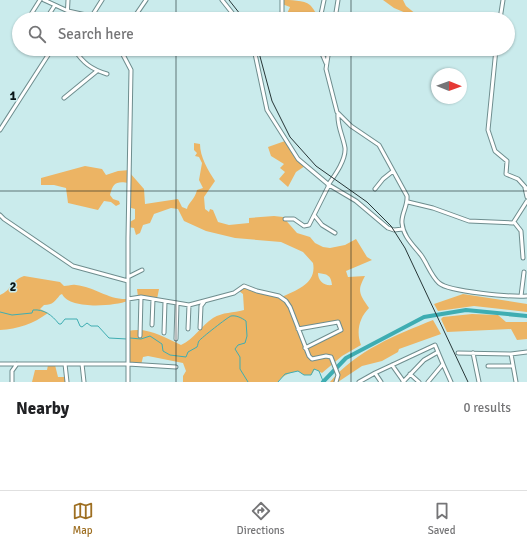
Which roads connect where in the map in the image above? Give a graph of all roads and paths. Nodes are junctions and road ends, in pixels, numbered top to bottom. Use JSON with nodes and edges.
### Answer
{"nodes":[{"id":1,"x":40,"y":0,"type":"edge"},
{"id":2,"x":44,"y":0,"type":"edge"},
{"id":3,"x":68,"y":0,"type":"edge"},
{"id":4,"x":102,"y":0,"type":"edge"},
{"id":5,"x":146,"y":0,"type":"edge"},
{"id":6,"x":222,"y":0,"type":"edge"},
{"id":7,"x":282,"y":0,"type":"edge"},
{"id":8,"x":324,"y":0,"type":"edge"},
{"id":9,"x":338,"y":0,"type":"edge"},
{"id":10,"x":503,"y":0,"type":"edge"},
{"id":11,"x":55,"y":4,"type":"junction"},
{"id":12,"x":68,"y":11,"type":"junction"},
{"id":13,"x":32,"y":12,"type":"edge"},
{"id":14,"x":50,"y":12,"type":"edge"},
{"id":15,"x":74,"y":12,"type":"edge"},
{"id":16,"x":94,"y":12,"type":"edge"},
{"id":17,"x":138,"y":12,"type":"edge"},
{"id":18,"x":231,"y":12,"type":"edge"},
{"id":19,"x":282,"y":12,"type":"edge"},
{"id":20,"x":321,"y":12,"type":"edge"},
{"id":21,"x":336,"y":12,"type":"edge"},
{"id":22,"x":501,"y":12,"type":"edge"},
{"id":23,"x":48,"y":56,"type":"edge"},
{"id":24,"x":80,"y":56,"type":"edge"},
{"id":25,"x":124,"y":56,"type":"edge"},
{"id":26,"x":255,"y":56,"type":"edge"},
{"id":27,"x":323,"y":56,"type":"edge"},
{"id":28,"x":327,"y":56,"type":"edge"},
{"id":29,"x":495,"y":56,"type":"edge"},
{"id":30,"x":325,"y":62,"type":"junction"},
{"id":31,"x":98,"y":71,"type":"junction"},
{"id":32,"x":107,"y":74,"type":"dead end"},
{"id":33,"x":64,"y":98,"type":"dead end"},
{"id":34,"x":338,"y":114,"type":"junction"},
{"id":35,"x":0,"y":130,"type":"edge"},
{"id":36,"x":394,"y":171,"type":"junction"},
{"id":37,"x":329,"y":185,"type":"junction"},
{"id":38,"x":526,"y":188,"type":"edge"},
{"id":39,"x":375,"y":189,"type":"dead end"},
{"id":40,"x":527,"y":197,"type":"edge"},
{"id":41,"x":527,"y":201,"type":"edge"},
{"id":42,"x":408,"y":202,"type":"junction"},
{"id":43,"x":0,"y":215,"type":"edge"},
{"id":44,"x":314,"y":215,"type":"junction"},
{"id":45,"x":285,"y":220,"type":"dead end"},
{"id":46,"x":514,"y":222,"type":"junction"},
{"id":47,"x":403,"y":229,"type":"junction"},
{"id":48,"x":335,"y":233,"type":"dead end"},
{"id":49,"x":523,"y":258,"type":"dead end"},
{"id":50,"x":142,"y":270,"type":"dead end"},
{"id":51,"x":524,"y":272,"type":"dead end"},
{"id":52,"x":128,"y":279,"type":"junction"},
{"id":53,"x":521,"y":296,"type":"junction"},
{"id":54,"x":527,"y":296,"type":"edge"},
{"id":55,"x":141,"y":298,"type":"junction"},
{"id":56,"x":128,"y":299,"type":"junction"},
{"id":57,"x":153,"y":299,"type":"junction"},
{"id":58,"x":165,"y":302,"type":"junction"},
{"id":59,"x":204,"y":302,"type":"junction"},
{"id":60,"x":177,"y":304,"type":"junction"},
{"id":61,"x":189,"y":305,"type":"junction"},
{"id":62,"x":152,"y":325,"type":"dead end"},
{"id":63,"x":200,"y":328,"type":"dead end"},
{"id":64,"x":188,"y":329,"type":"dead end"},
{"id":65,"x":298,"y":329,"type":"junction"},
{"id":66,"x":164,"y":333,"type":"dead end"},
{"id":67,"x":140,"y":336,"type":"dead end"},
{"id":68,"x":176,"y":339,"type":"dead end"},
{"id":69,"x":305,"y":348,"type":"junction"},
{"id":70,"x":438,"y":352,"type":"junction"},
{"id":71,"x":525,"y":352,"type":"edge"},
{"id":72,"x":458,"y":353,"type":"dead end"},
{"id":73,"x":473,"y":353,"type":"junction"},
{"id":74,"x":511,"y":354,"type":"junction"},
{"id":75,"x":527,"y":356,"type":"edge"},
{"id":76,"x":0,"y":364,"type":"edge"},
{"id":77,"x":17,"y":364,"type":"junction"},
{"id":78,"x":65,"y":364,"type":"junction"},
{"id":79,"x":82,"y":364,"type":"junction"},
{"id":80,"x":128,"y":364,"type":"junction"},
{"id":81,"x":443,"y":364,"type":"junction"},
{"id":82,"x":392,"y":365,"type":"junction"},
{"id":83,"x":488,"y":366,"type":"dead end"},
{"id":84,"x":512,"y":366,"type":"junction"},
{"id":85,"x":176,"y":367,"type":"dead end"},
{"id":86,"x":375,"y":373,"type":"junction"},
{"id":87,"x":410,"y":374,"type":"junction"},
{"id":88,"x":12,"y":382,"type":"edge"},
{"id":89,"x":67,"y":382,"type":"edge"},
{"id":90,"x":84,"y":382,"type":"edge"},
{"id":91,"x":128,"y":382,"type":"edge"},
{"id":92,"x":336,"y":382,"type":"edge"},
{"id":93,"x":359,"y":382,"type":"edge"},
{"id":94,"x":381,"y":382,"type":"edge"},
{"id":95,"x":404,"y":382,"type":"edge"},
{"id":96,"x":419,"y":382,"type":"edge"},
{"id":97,"x":428,"y":382,"type":"edge"},
{"id":98,"x":451,"y":382,"type":"edge"},
{"id":99,"x":479,"y":382,"type":"edge"},
{"id":100,"x":516,"y":382,"type":"edge"}],
"edges":[{"from":1,"to":13,"type":"street"},
{"from":2,"to":11,"type":"street"},
{"from":3,"to":12,"type":"street"},
{"from":4,"to":16,"type":"street"},
{"from":5,"to":17,"type":"street"},
{"from":6,"to":18,"type":"street"},
{"from":7,"to":19,"type":"street"},
{"from":8,"to":20,"type":"street"},
{"from":9,"to":21,"type":"street"},
{"from":10,"to":22,"type":"street"},
{"from":11,"to":12,"type":"street"},
{"from":11,"to":14,"type":"street"},
{"from":12,"to":15,"type":"street"},
{"from":23,"to":35,"type":"street"},
{"from":24,"to":31,"type":"street"},
{"from":25,"to":52,"type":"street"},
{"from":26,"to":37,"type":"street"},
{"from":27,"to":30,"type":"street"},
{"from":28,"to":30,"type":"street"},
{"from":29,"to":38,"type":"street"},
{"from":30,"to":34,"type":"street"},
{"from":31,"to":32,"type":"street"},
{"from":31,"to":33,"type":"street"},
{"from":34,"to":36,"type":"street"},
{"from":34,"to":37,"type":"street"},
{"from":36,"to":39,"type":"street"},
{"from":36,"to":42,"type":"street"},
{"from":37,"to":44,"type":"street"},
{"from":37,"to":47,"type":"street"},
{"from":38,"to":40,"type":"street"},
{"from":41,"to":46,"type":"street"},
{"from":42,"to":46,"type":"street"},
{"from":42,"to":47,"type":"street"},
{"from":43,"to":52,"type":"street"},
{"from":44,"to":45,"type":"street"},
{"from":44,"to":48,"type":"street"},
{"from":46,"to":49,"type":"street"},
{"from":47,"to":53,"type":"street"},
{"from":50,"to":52,"type":"street"},
{"from":51,"to":53,"type":"street"},
{"from":52,"to":56,"type":"street"},
{"from":53,"to":54,"type":"street"},
{"from":55,"to":56,"type":"street"},
{"from":55,"to":57,"type":"street"},
{"from":55,"to":67,"type":"street"},
{"from":56,"to":80,"type":"street"},
{"from":57,"to":58,"type":"street"},
{"from":57,"to":62,"type":"street"},
{"from":58,"to":60,"type":"street"},
{"from":58,"to":66,"type":"street"},
{"from":59,"to":61,"type":"street"},
{"from":59,"to":63,"type":"street"},
{"from":59,"to":65,"type":"street"},
{"from":60,"to":61,"type":"street"},
{"from":60,"to":68,"type":"street"},
{"from":61,"to":64,"type":"street"},
{"from":65,"to":69,"type":"street"},
{"from":65,"to":69,"type":"street"},
{"from":69,"to":92,"type":"street"},
{"from":70,"to":81,"type":"street"},
{"from":70,"to":82,"type":"street"},
{"from":70,"to":87,"type":"street"},
{"from":71,"to":74,"type":"street"},
{"from":71,"to":75,"type":"street"},
{"from":72,"to":73,"type":"street"},
{"from":73,"to":74,"type":"street"},
{"from":73,"to":99,"type":"street"},
{"from":74,"to":84,"type":"street"},
{"from":76,"to":77,"type":"street"},
{"from":77,"to":78,"type":"street"},
{"from":77,"to":88,"type":"street"},
{"from":78,"to":79,"type":"street"},
{"from":78,"to":89,"type":"street"},
{"from":79,"to":80,"type":"street"},
{"from":79,"to":90,"type":"street"},
{"from":80,"to":85,"type":"street"},
{"from":80,"to":91,"type":"street"},
{"from":81,"to":97,"type":"street"},
{"from":81,"to":98,"type":"street"},
{"from":82,"to":86,"type":"street"},
{"from":82,"to":95,"type":"street"},
{"from":83,"to":84,"type":"street"},
{"from":84,"to":100,"type":"street"},
{"from":86,"to":93,"type":"street"},
{"from":86,"to":94,"type":"street"},
{"from":87,"to":95,"type":"street"},
{"from":87,"to":96,"type":"street"}]}
